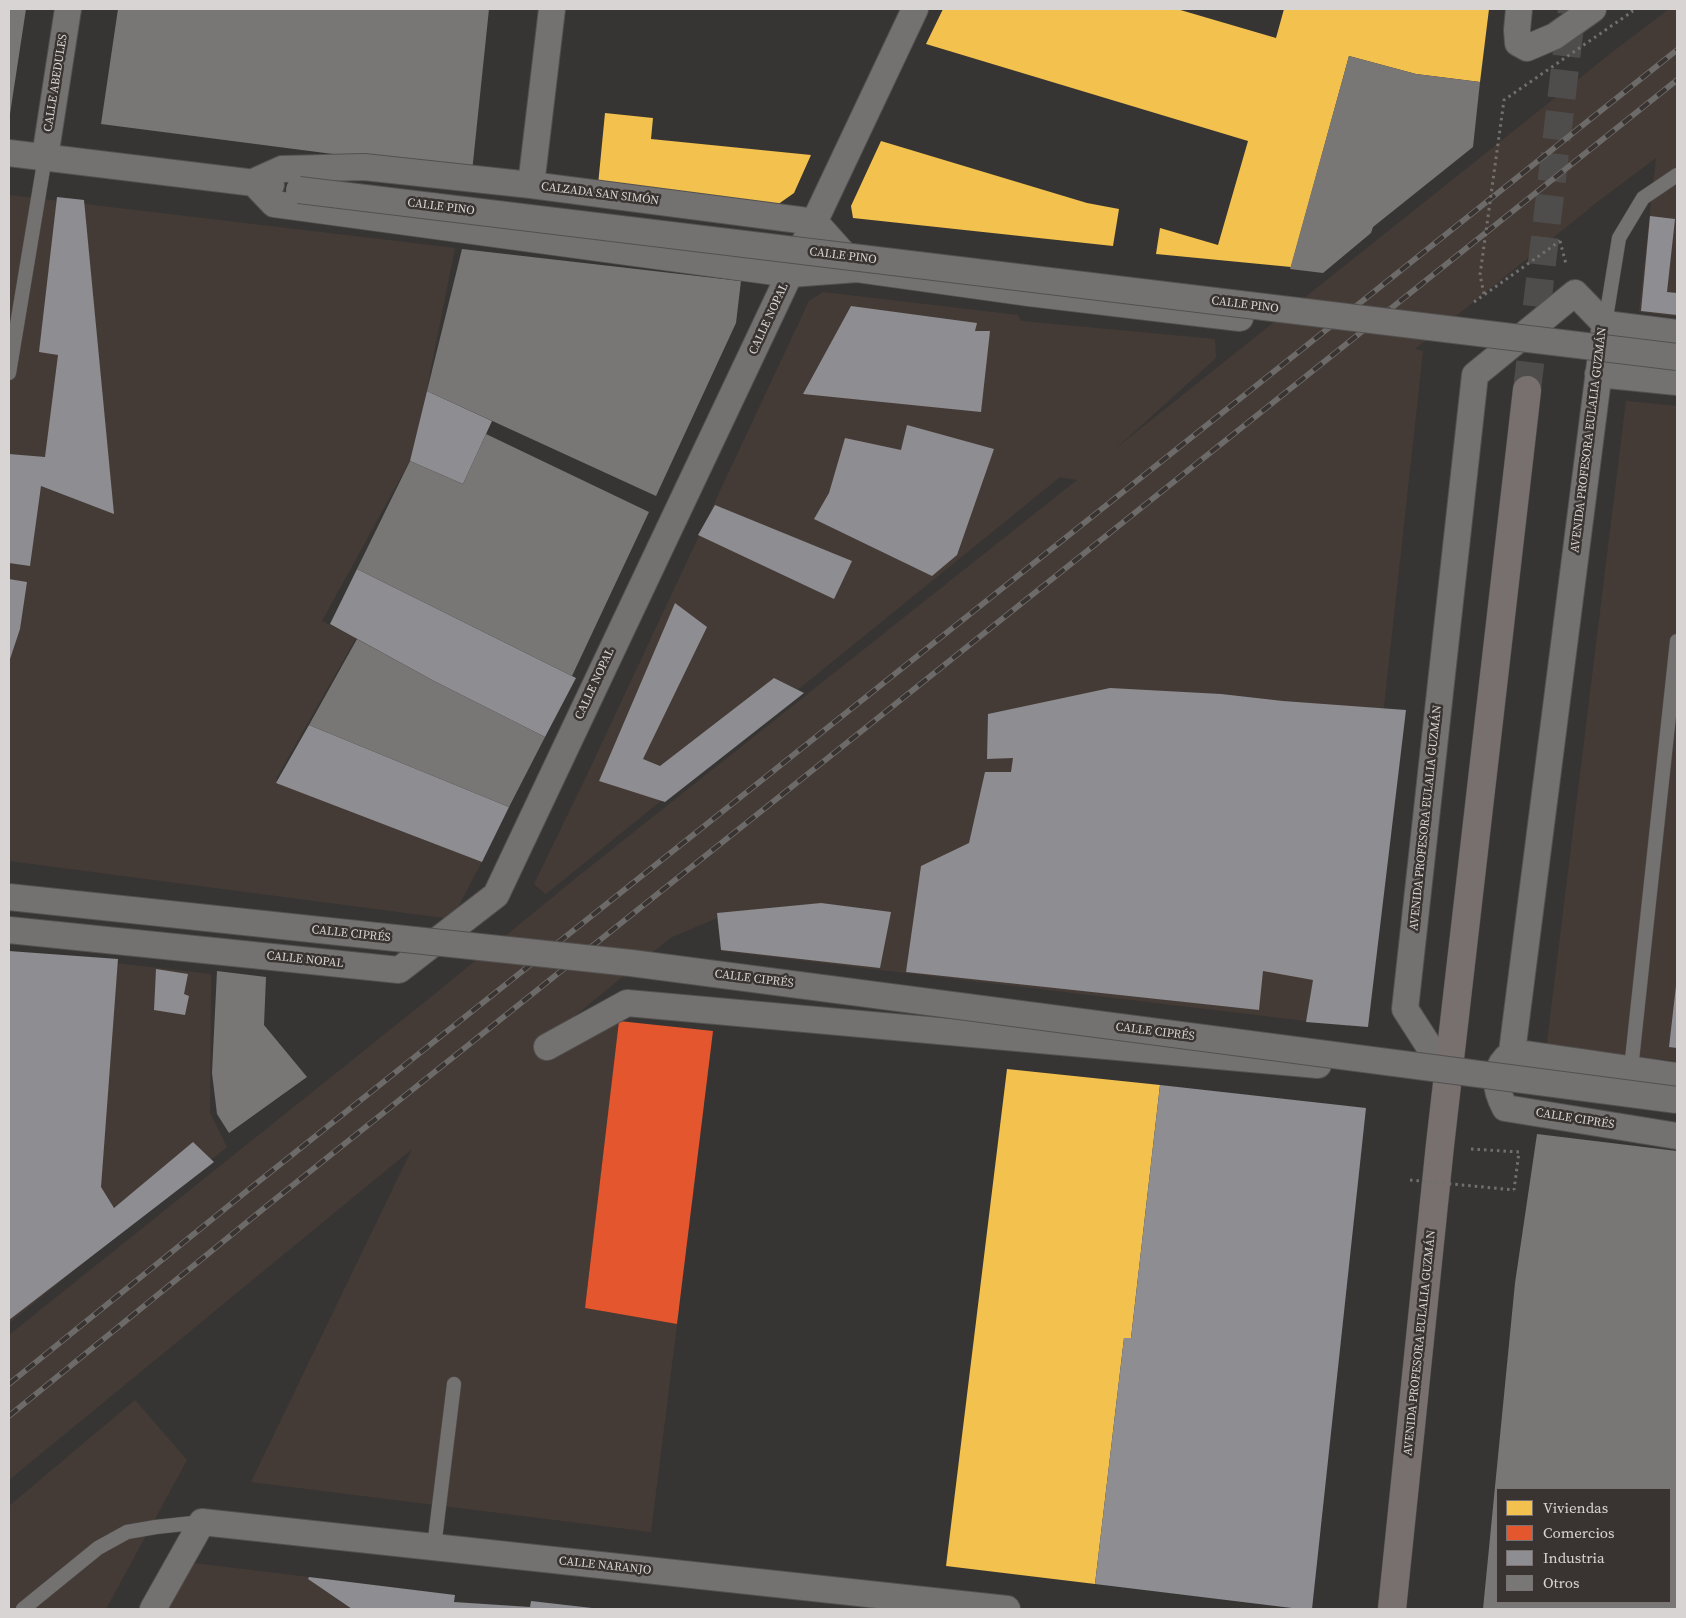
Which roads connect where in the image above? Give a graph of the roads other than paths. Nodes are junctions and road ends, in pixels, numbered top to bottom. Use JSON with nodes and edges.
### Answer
{"nodes":[{"id":1,"x":68,"y":9,"type":"edge"},
{"id":2,"x":552,"y":9,"type":"edge"},
{"id":3,"x":915,"y":9,"type":"edge"},
{"id":4,"x":1519,"y":9,"type":"edge"},
{"id":5,"x":1593,"y":9,"type":"edge"},
{"id":6,"x":9,"y":153,"type":"edge"},
{"id":7,"x":44,"y":157,"type":"junction"},
{"id":8,"x":1677,"y":175,"type":"edge"},
{"id":9,"x":253,"y":182,"type":"junction"},
{"id":10,"x":531,"y":185,"type":"junction"},
{"id":11,"x":1671,"y":185,"type":"edge"},
{"id":12,"x":815,"y":222,"type":"junction"},
{"id":13,"x":857,"y":269,"type":"junction"},
{"id":14,"x":790,"y":274,"type":"junction"},
{"id":15,"x":1240,"y":318,"type":"dead end"},
{"id":16,"x":1604,"y":324,"type":"junction"},
{"id":17,"x":1677,"y":333,"type":"edge"},
{"id":18,"x":1677,"y":357,"type":"edge"},
{"id":19,"x":9,"y":373,"type":"edge"},
{"id":20,"x":1598,"y":374,"type":"junction"},
{"id":21,"x":1677,"y":382,"type":"edge"},
{"id":22,"x":1527,"y":390,"type":"tunnel mouth"},
{"id":23,"x":1677,"y":641,"type":"edge"},
{"id":24,"x":9,"y":897,"type":"edge"},
{"id":25,"x":9,"y":930,"type":"edge"},
{"id":26,"x":547,"y":1046,"type":"dead end"},
{"id":27,"x":1512,"y":1052,"type":"junction"},
{"id":28,"x":1631,"y":1069,"type":"junction"},
{"id":29,"x":1448,"y":1076,"type":"junction"},
{"id":30,"x":1677,"y":1076,"type":"edge"},
{"id":31,"x":1677,"y":1100,"type":"edge"},
{"id":32,"x":1677,"y":1136,"type":"edge"},
{"id":33,"x":454,"y":1384,"type":"dead end"},
{"id":34,"x":202,"y":1522,"type":"junction"},
{"id":35,"x":434,"y":1547,"type":"junction"},
{"id":36,"x":22,"y":1609,"type":"edge"},
{"id":37,"x":152,"y":1609,"type":"edge"},
{"id":38,"x":1007,"y":1609,"type":"edge"},
{"id":39,"x":1392,"y":1609,"type":"edge"}],
"edges":[{"from":1,"to":7,"type":"street","name":"CALLE ABEDULES"},
{"from":2,"to":10,"type":"street","name":"CALZADA SAN SIMÓN"},
{"from":3,"to":12,"type":"street","name":"CALLE NOPAL"},
{"from":4,"to":5,"type":"street"},
{"from":6,"to":7,"type":"street","name":"CALLE PINO"},
{"from":7,"to":9,"type":"street","name":"CALLE PINO"},
{"from":7,"to":19,"type":"lane"},
{"from":8,"to":11,"type":"lane"},
{"from":9,"to":10,"type":"street"},
{"from":9,"to":14,"type":"street"},
{"from":9,"to":18,"type":"street","name":"CALLE PINO","bridge":true},
{"from":10,"to":12,"type":"street","name":"CALZADA SAN SIMÓN"},
{"from":11,"to":16,"type":"lane"},
{"from":12,"to":13,"type":"street"},
{"from":12,"to":14,"type":"street","name":"CALLE NOPAL"},
{"from":13,"to":14,"type":"street"},
{"from":13,"to":15,"type":"street"},
{"from":14,"to":25,"type":"street","name":"CALLE NOPAL"},
{"from":16,"to":17,"type":"street"},
{"from":16,"to":20,"type":"street","name":"AVENIDA PROFESORA EULALIA GUZMÁN"},
{"from":16,"to":29,"type":"street","name":"AVENIDA PROFESORA EULALIA GUZMÁN"},
{"from":20,"to":21,"type":"street"},
{"from":20,"to":27,"type":"street","name":"AVENIDA PROFESORA EULALIA GUZMÁN"},
{"from":22,"to":29,"type":"main road","name":"AVENIDA PROFESORA EULALIA GUZMÁN"},
{"from":23,"to":28,"type":"lane"},
{"from":24,"to":31,"type":"street","name":"CALLE CIPRÉS","bridge":true},
{"from":26,"to":29,"type":"street"},
{"from":27,"to":28,"type":"street"},
{"from":27,"to":32,"type":"street","name":"CALLE CIPRÉS"},
{"from":28,"to":30,"type":"street"},
{"from":29,"to":39,"type":"main road","name":"AVENIDA PROFESORA EULALIA GUZMÁN"},
{"from":33,"to":35,"type":"lane"},
{"from":34,"to":35,"type":"street","name":"CALLE NARANJO"},
{"from":34,"to":36,"type":"lane"},
{"from":34,"to":37,"type":"street"},
{"from":35,"to":38,"type":"street","name":"CALLE NARANJO"}]}
